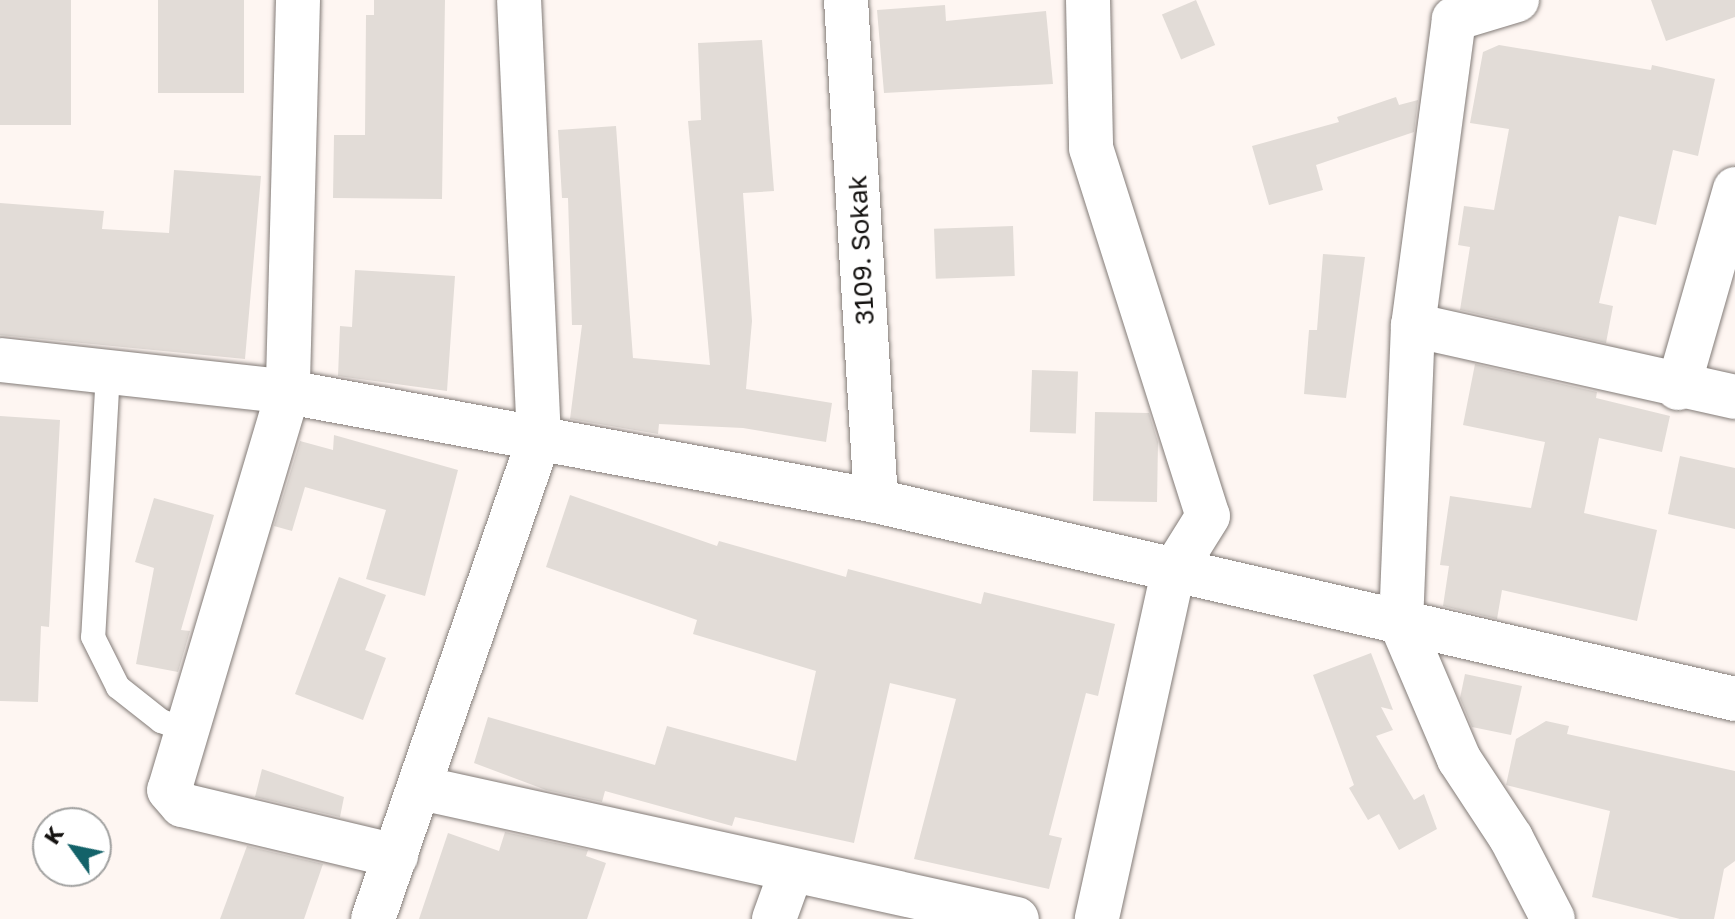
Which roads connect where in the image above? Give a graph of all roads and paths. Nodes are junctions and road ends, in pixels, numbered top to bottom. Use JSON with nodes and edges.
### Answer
{"nodes":[{"id":1,"x":298,"y":0,"type":"edge"},
{"id":2,"x":519,"y":0,"type":"edge"},
{"id":3,"x":846,"y":0,"type":"edge"},
{"id":4,"x":1088,"y":0,"type":"edge"},
{"id":5,"x":1517,"y":0,"type":"edge"},
{"id":6,"x":1735,"y":189,"type":"edge"},
{"id":7,"x":1413,"y":325,"type":"junction"},
{"id":8,"x":0,"y":360,"type":"edge"},
{"id":9,"x":108,"y":372,"type":"junction"},
{"id":10,"x":1678,"y":388,"type":"junction"},
{"id":11,"x":288,"y":392,"type":"junction"},
{"id":12,"x":1735,"y":397,"type":"edge"},
{"id":13,"x":539,"y":439,"type":"junction"},
{"id":14,"x":876,"y":501,"type":"junction"},
{"id":15,"x":1173,"y":572,"type":"junction"},
{"id":16,"x":1401,"y":623,"type":"junction"},
{"id":17,"x":1735,"y":699,"type":"edge"},
{"id":18,"x":186,"y":730,"type":"junction"},
{"id":19,"x":421,"y":788,"type":"junction"},
{"id":20,"x":396,"y":856,"type":"junction"},
{"id":21,"x":791,"y":872,"type":"junction"},
{"id":22,"x":373,"y":919,"type":"edge"},
{"id":23,"x":774,"y":919,"type":"edge"},
{"id":24,"x":1017,"y":919,"type":"edge"},
{"id":25,"x":1097,"y":919,"type":"edge"},
{"id":26,"x":1553,"y":919,"type":"edge"}],
"edges":[{"from":1,"to":11,"type":"street"},
{"from":2,"to":13,"type":"street"},
{"from":3,"to":14,"type":"street","name":"3109. Sokak"},
{"from":4,"to":15,"type":"street"},
{"from":5,"to":7,"type":"street"},
{"from":6,"to":10,"type":"street"},
{"from":7,"to":10,"type":"street"},
{"from":7,"to":16,"type":"street"},
{"from":8,"to":9,"type":"street"},
{"from":9,"to":11,"type":"street"},
{"from":9,"to":18,"type":"lane"},
{"from":10,"to":12,"type":"street"},
{"from":11,"to":13,"type":"street"},
{"from":11,"to":18,"type":"street"},
{"from":13,"to":14,"type":"street"},
{"from":13,"to":19,"type":"street"},
{"from":14,"to":15,"type":"street"},
{"from":15,"to":16,"type":"street"},
{"from":15,"to":25,"type":"street"},
{"from":16,"to":17,"type":"street"},
{"from":16,"to":26,"type":"street"},
{"from":18,"to":20,"type":"street"},
{"from":19,"to":20,"type":"street"},
{"from":19,"to":21,"type":"street"},
{"from":20,"to":22,"type":"street"},
{"from":21,"to":23,"type":"street"},
{"from":21,"to":24,"type":"street"}]}
